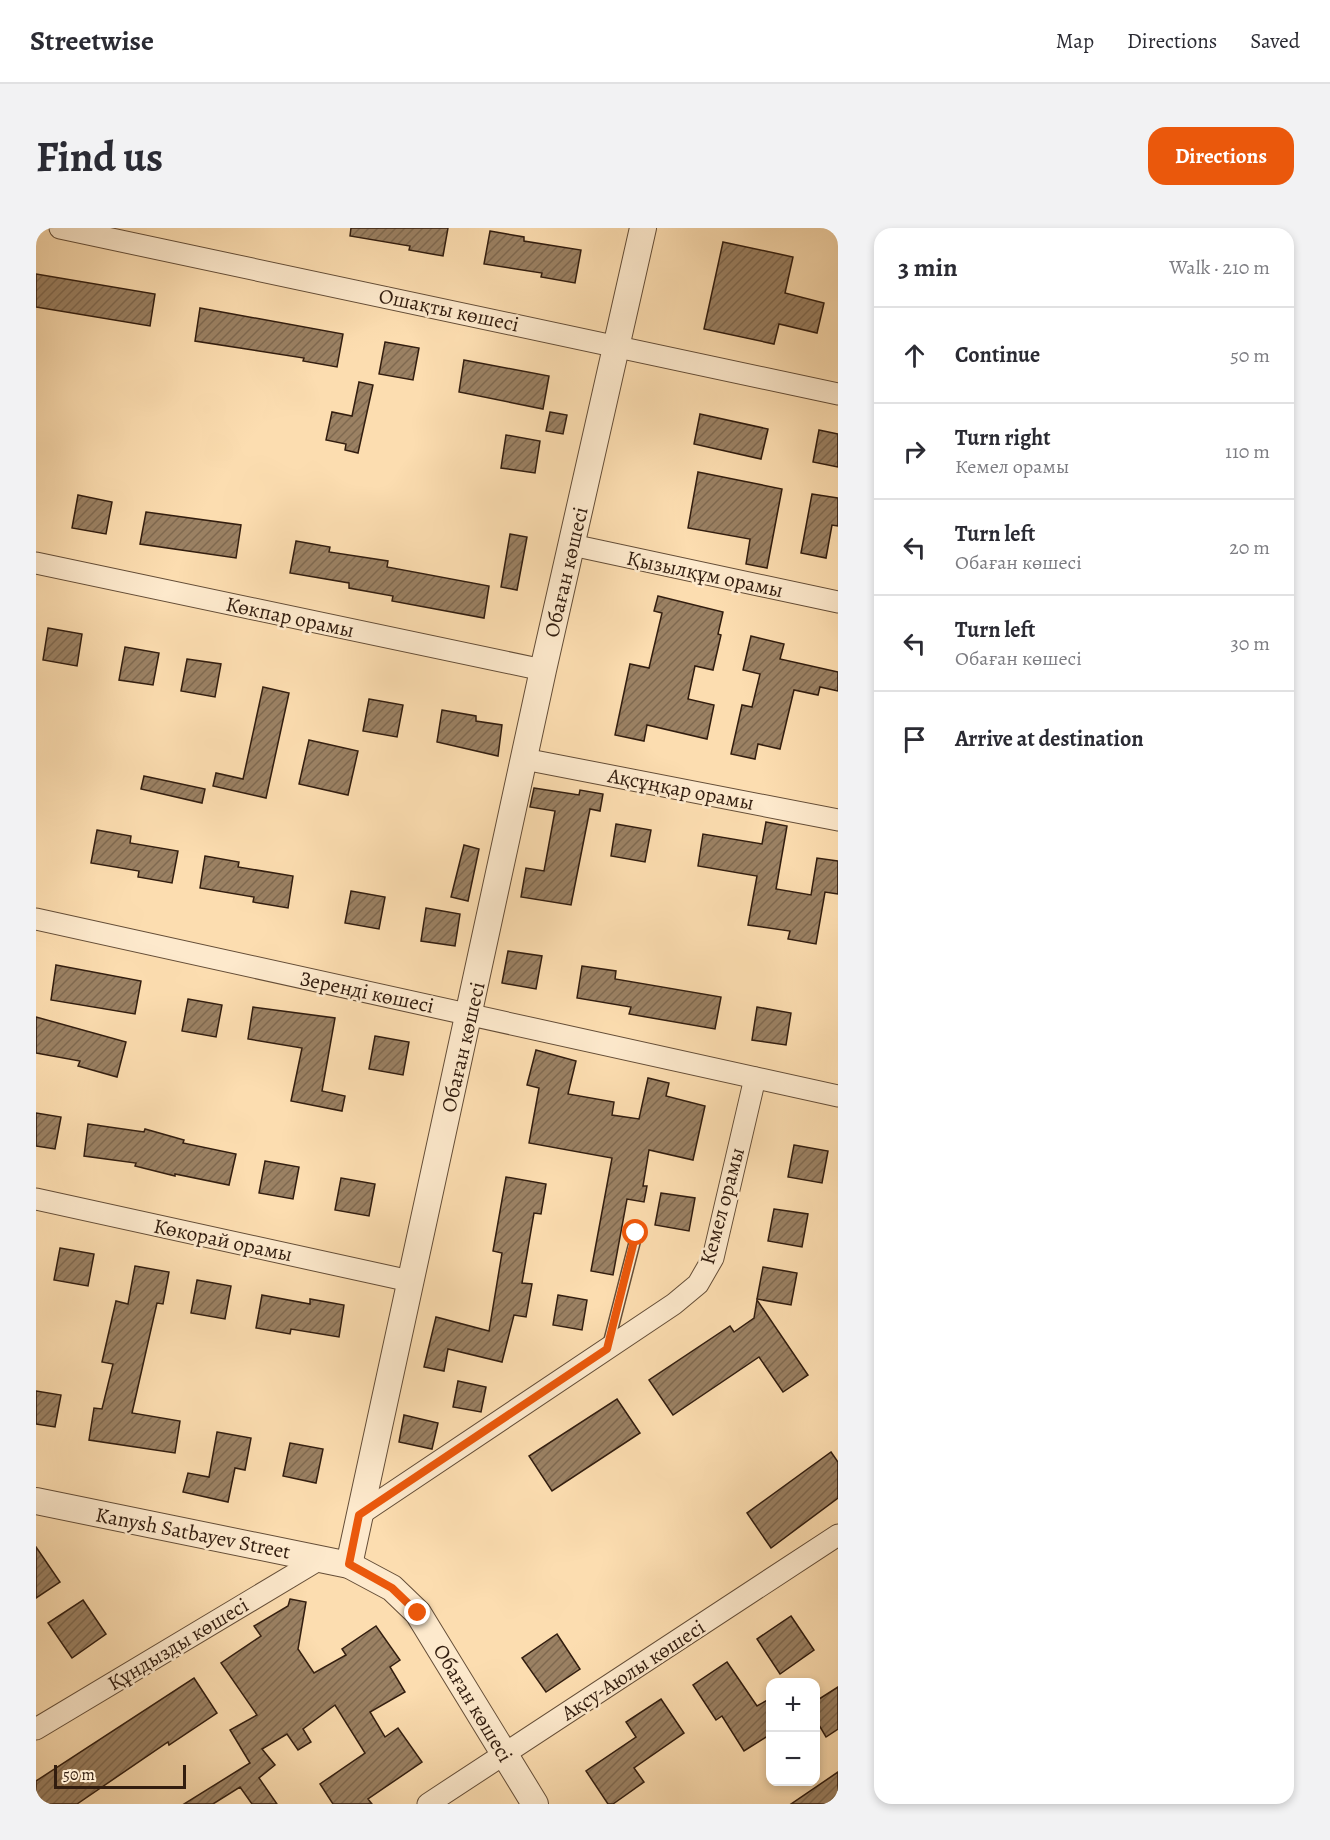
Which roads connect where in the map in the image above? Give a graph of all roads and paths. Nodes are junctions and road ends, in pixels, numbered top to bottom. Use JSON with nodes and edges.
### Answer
{"nodes":[{"id":1,"x":60,"y":228,"type":"edge"},
{"id":2,"x":643,"y":228,"type":"edge"},
{"id":3,"x":616,"y":345,"type":"junction"},
{"id":4,"x":838,"y":394,"type":"edge"},
{"id":5,"x":572,"y":545,"type":"junction"},
{"id":6,"x":36,"y":563,"type":"edge"},
{"id":7,"x":838,"y":602,"type":"edge"},
{"id":8,"x":543,"y":670,"type":"junction"},
{"id":9,"x":524,"y":759,"type":"junction"},
{"id":10,"x":838,"y":820,"type":"edge"},
{"id":11,"x":36,"y":919,"type":"edge"},
{"id":12,"x":470,"y":1015,"type":"junction"},
{"id":13,"x":755,"y":1078,"type":"junction"},
{"id":14,"x":838,"y":1096,"type":"edge"},
{"id":15,"x":36,"y":1199,"type":"edge"},
{"id":16,"x":636,"y":1233,"type":"dead end"},
{"id":17,"x":410,"y":1281,"type":"junction"},
{"id":18,"x":607,"y":1349,"type":"junction"},
{"id":19,"x":36,"y":1502,"type":"edge"},
{"id":20,"x":359,"y":1515,"type":"junction"},
{"id":21,"x":838,"y":1535,"type":"edge"},
{"id":22,"x":320,"y":1559,"type":"junction"},
{"id":23,"x":349,"y":1564,"type":"junction"},
{"id":24,"x":36,"y":1729,"type":"edge"},
{"id":25,"x":505,"y":1755,"type":"junction"},
{"id":26,"x":428,"y":1804,"type":"edge"},
{"id":27,"x":535,"y":1804,"type":"edge"}],
"edges":[{"from":1,"to":3,"type":"street","name":"Ошақты көшесі"},
{"from":2,"to":3,"type":"street","name":"Обаған көшесі"},
{"from":3,"to":4,"type":"street","name":"Ошақты көшесі"},
{"from":3,"to":5,"type":"street","name":"Обаған көшесі"},
{"from":5,"to":7,"type":"street","name":"Қызылқұм орамы"},
{"from":5,"to":8,"type":"street","name":"Обаған көшесі"},
{"from":6,"to":8,"type":"street","name":"Көкпар орамы"},
{"from":8,"to":9,"type":"street","name":"Обаған көшесі"},
{"from":9,"to":10,"type":"street","name":"Ақсұңқар орамы"},
{"from":9,"to":12,"type":"street","name":"Обаған көшесі"},
{"from":11,"to":12,"type":"street","name":"Зеренді көшесі"},
{"from":12,"to":13,"type":"street","name":"Зеренді көшесі"},
{"from":12,"to":17,"type":"street","name":"Обаған көшесі"},
{"from":13,"to":14,"type":"street","name":"Зеренді көшесі"},
{"from":13,"to":18,"type":"street","name":"Кемел орамы"},
{"from":15,"to":17,"type":"street","name":"Көкорай орамы"},
{"from":16,"to":18,"type":"lane"},
{"from":17,"to":20,"type":"street","name":"Обаған көшесі"},
{"from":18,"to":20,"type":"street","name":"Кемел орамы"},
{"from":19,"to":22,"type":"street","name":"Kanysh Satbayev Street"},
{"from":20,"to":23,"type":"street","name":"Обаған көшесі"},
{"from":21,"to":25,"type":"street","name":"Ақсу-Аюлы көшесі"},
{"from":22,"to":23,"type":"street","name":"Kanysh Satbayev Street"},
{"from":22,"to":24,"type":"street","name":"Құндызды көшесі"},
{"from":23,"to":25,"type":"street","name":"Обаған көшесі"},
{"from":25,"to":26,"type":"street","name":"Ақсу-Аюлы көшесі"},
{"from":25,"to":27,"type":"street","name":"Обаған көшесі"}]}
